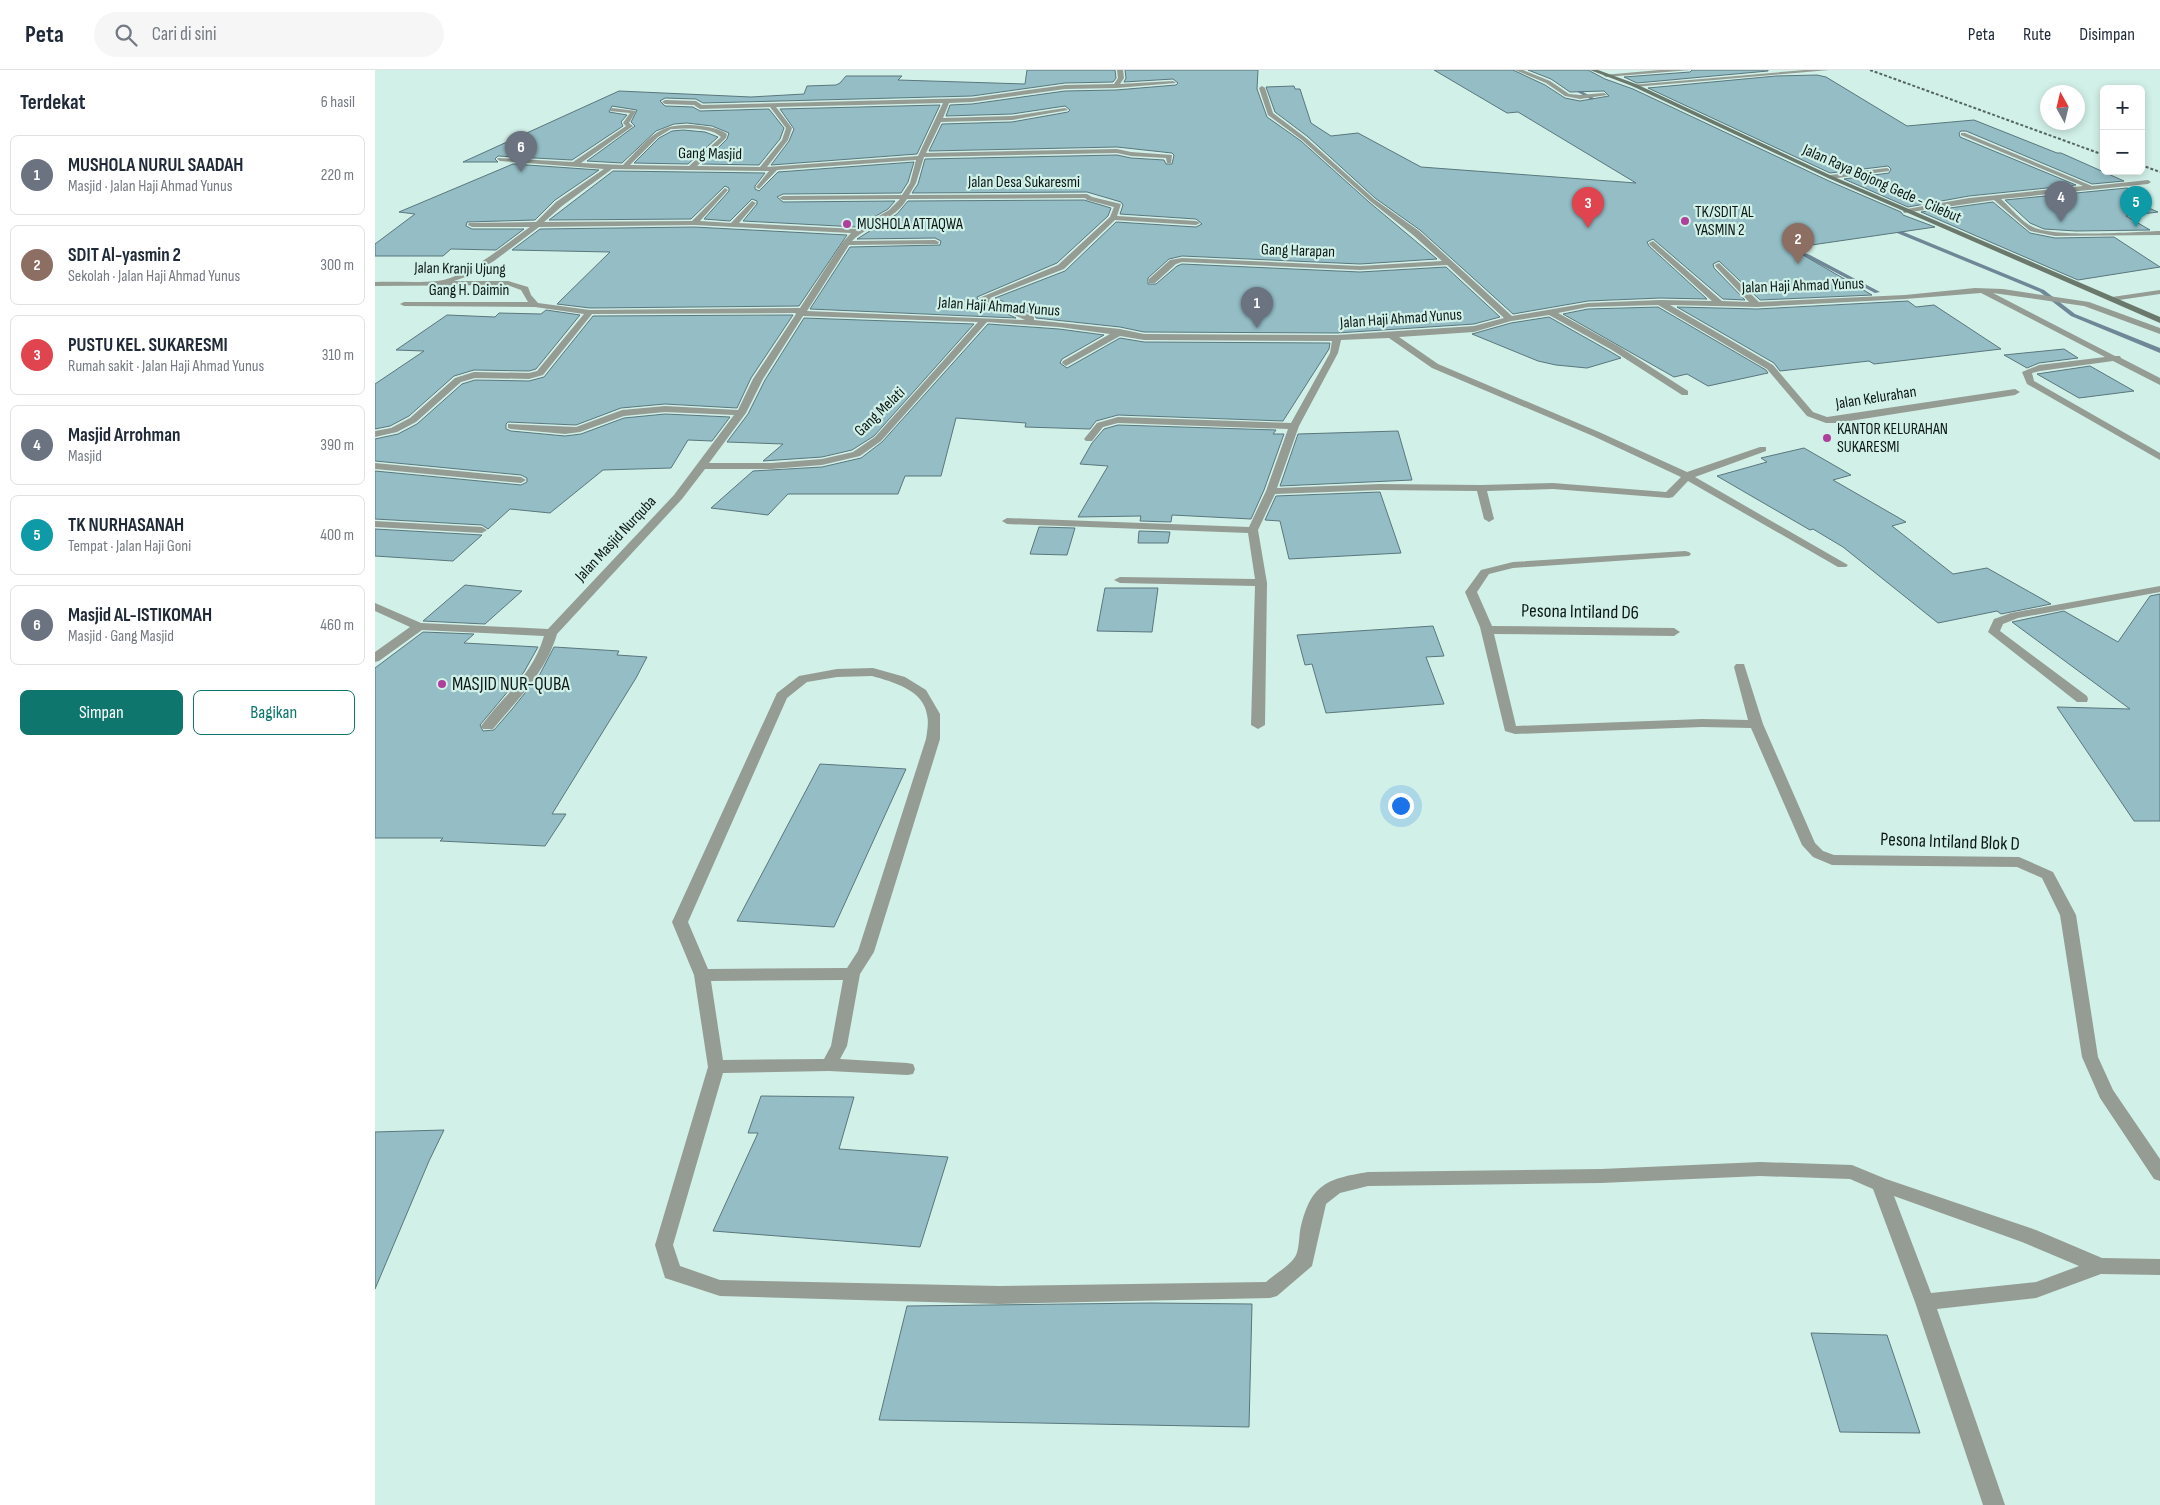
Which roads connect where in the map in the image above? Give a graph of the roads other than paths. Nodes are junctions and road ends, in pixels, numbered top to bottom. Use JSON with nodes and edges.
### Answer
{"nodes":[{"id":1,"x":1120,"y":70,"type":"edge"},
{"id":2,"x":1518,"y":70,"type":"edge"},
{"id":3,"x":1593,"y":70,"type":"edge"},
{"id":4,"x":1687,"y":70,"type":"edge"},
{"id":5,"x":1826,"y":70,"type":"edge"},
{"id":6,"x":1606,"y":75,"type":"junction"},
{"id":7,"x":1173,"y":83,"type":"dead end"},
{"id":8,"x":1634,"y":84,"type":"junction"},
{"id":9,"x":1116,"y":86,"type":"junction"},
{"id":10,"x":1262,"y":88,"type":"dead end"},
{"id":11,"x":1603,"y":95,"type":"dead end"},
{"id":12,"x":946,"y":101,"type":"junction"},
{"id":13,"x":665,"y":102,"type":"dead end"},
{"id":14,"x":771,"y":104,"type":"junction"},
{"id":15,"x":612,"y":110,"type":"dead end"},
{"id":16,"x":1065,"y":110,"type":"dead end"},
{"id":17,"x":938,"y":120,"type":"junction"},
{"id":18,"x":1963,"y":134,"type":"dead end"},
{"id":19,"x":921,"y":156,"type":"junction"},
{"id":20,"x":500,"y":159,"type":"dead end"},
{"id":21,"x":1169,"y":162,"type":"dead end"},
{"id":22,"x":573,"y":165,"type":"junction"},
{"id":23,"x":625,"y":166,"type":"junction"},
{"id":24,"x":610,"y":167,"type":"junction"},
{"id":25,"x":691,"y":168,"type":"junction"},
{"id":26,"x":775,"y":168,"type":"junction"},
{"id":27,"x":762,"y":169,"type":"junction"},
{"id":28,"x":1887,"y":170,"type":"dead end"},
{"id":29,"x":1830,"y":177,"type":"junction"},
{"id":30,"x":2148,"y":182,"type":"dead end"},
{"id":31,"x":759,"y":186,"type":"dead end"},
{"id":32,"x":2093,"y":188,"type":"junction"},
{"id":33,"x":725,"y":190,"type":"dead end"},
{"id":34,"x":904,"y":197,"type":"junction"},
{"id":35,"x":1995,"y":197,"type":"junction"},
{"id":36,"x":783,"y":198,"type":"dead end"},
{"id":37,"x":752,"y":203,"type":"dead end"},
{"id":38,"x":1907,"y":212,"type":"junction"},
{"id":39,"x":1113,"y":218,"type":"junction"},
{"id":40,"x":694,"y":223,"type":"junction"},
{"id":41,"x":1196,"y":223,"type":"dead end"},
{"id":42,"x":538,"y":224,"type":"junction"},
{"id":43,"x":472,"y":225,"type":"dead end"},
{"id":44,"x":733,"y":225,"type":"junction"},
{"id":45,"x":858,"y":231,"type":"junction"},
{"id":46,"x":2160,"y":233,"type":"edge"},
{"id":47,"x":935,"y":242,"type":"dead end"},
{"id":48,"x":846,"y":243,"type":"junction"},
{"id":49,"x":1653,"y":243,"type":"dead end"},
{"id":50,"x":1449,"y":263,"type":"junction"},
{"id":51,"x":1719,"y":265,"type":"dead end"},
{"id":52,"x":1152,"y":281,"type":"dead end"},
{"id":53,"x":441,"y":283,"type":"junction"},
{"id":54,"x":375,"y":284,"type":"edge"},
{"id":55,"x":1980,"y":290,"type":"junction"},
{"id":56,"x":2160,"y":292,"type":"edge"},
{"id":57,"x":2112,"y":299,"type":"junction"},
{"id":58,"x":1661,"y":302,"type":"junction"},
{"id":59,"x":404,"y":304,"type":"dead end"},
{"id":60,"x":1720,"y":304,"type":"junction"},
{"id":61,"x":535,"y":305,"type":"junction"},
{"id":62,"x":1757,"y":305,"type":"junction"},
{"id":63,"x":590,"y":312,"type":"junction"},
{"id":64,"x":801,"y":312,"type":"junction"},
{"id":65,"x":1550,"y":312,"type":"junction"},
{"id":66,"x":985,"y":319,"type":"junction"},
{"id":67,"x":1510,"y":320,"type":"junction"},
{"id":68,"x":2160,"y":320,"type":"edge"},
{"id":69,"x":1043,"y":324,"type":"junction"},
{"id":70,"x":2160,"y":331,"type":"edge"},
{"id":71,"x":1120,"y":332,"type":"junction"},
{"id":72,"x":1391,"y":335,"type":"junction"},
{"id":73,"x":1337,"y":338,"type":"junction"},
{"id":74,"x":2117,"y":358,"type":"junction"},
{"id":75,"x":1066,"y":363,"type":"dead end"},
{"id":76,"x":2160,"y":382,"type":"edge"},
{"id":77,"x":2015,"y":392,"type":"dead end"},
{"id":78,"x":1685,"y":393,"type":"dead end"},
{"id":79,"x":741,"y":413,"type":"junction"},
{"id":80,"x":511,"y":426,"type":"dead end"},
{"id":81,"x":1293,"y":426,"type":"junction"},
{"id":82,"x":375,"y":434,"type":"edge"},
{"id":83,"x":1089,"y":439,"type":"dead end"},
{"id":84,"x":1763,"y":449,"type":"dead end"},
{"id":85,"x":2160,"y":456,"type":"edge"},
{"id":86,"x":375,"y":466,"type":"edge"},
{"id":87,"x":702,"y":466,"type":"junction"},
{"id":88,"x":1687,"y":476,"type":"junction"},
{"id":89,"x":521,"y":480,"type":"dead end"},
{"id":90,"x":1481,"y":488,"type":"junction"},
{"id":91,"x":1271,"y":491,"type":"junction"},
{"id":92,"x":1489,"y":519,"type":"dead end"},
{"id":93,"x":1007,"y":521,"type":"dead end"},
{"id":94,"x":375,"y":524,"type":"edge"},
{"id":95,"x":482,"y":530,"type":"dead end"},
{"id":96,"x":1253,"y":530,"type":"junction"},
{"id":97,"x":1685,"y":554,"type":"dead end"},
{"id":98,"x":1842,"y":566,"type":"dead end"},
{"id":99,"x":1120,"y":580,"type":"dead end"},
{"id":100,"x":1261,"y":583,"type":"junction"},
{"id":101,"x":2157,"y":592,"type":"edge"},
{"id":102,"x":375,"y":607,"type":"edge"},
{"id":103,"x":419,"y":626,"type":"junction"},
{"id":104,"x":1487,"y":630,"type":"junction"},
{"id":105,"x":1674,"y":632,"type":"dead end"},
{"id":106,"x":551,"y":633,"type":"junction"},
{"id":107,"x":375,"y":658,"type":"edge"},
{"id":108,"x":1740,"y":667,"type":"dead end"},
{"id":109,"x":2082,"y":699,"type":"dead end"},
{"id":110,"x":1756,"y":724,"type":"junction"},
{"id":111,"x":1258,"y":725,"type":"dead end"},
{"id":112,"x":488,"y":726,"type":"dead end"},
{"id":113,"x":852,"y":974,"type":"junction"},
{"id":114,"x":702,"y":975,"type":"junction"},
{"id":115,"x":829,"y":1065,"type":"junction"},
{"id":116,"x":716,"y":1067,"type":"junction"},
{"id":117,"x":907,"y":1069,"type":"dead end"},
{"id":118,"x":2160,"y":1174,"type":"edge"},
{"id":119,"x":1880,"y":1184,"type":"junction"},
{"id":120,"x":2101,"y":1266,"type":"junction"},
{"id":121,"x":2160,"y":1267,"type":"edge"},
{"id":122,"x":1925,"y":1302,"type":"junction"},
{"id":123,"x":1994,"y":1505,"type":"edge"}],
"edges":[{"from":1,"to":9,"type":"street"},
{"from":2,"to":11,"type":"street"},
{"from":3,"to":6,"type":"main road","name":"Jalan Raya Bojong Gede - Cilebut"},
{"from":4,"to":6,"type":"street"},
{"from":5,"to":8,"type":"street"},
{"from":6,"to":8,"type":"main road","name":"Jalan Raya Bojong Gede - Cilebut"},
{"from":7,"to":9,"type":"street"},
{"from":8,"to":29,"type":"main road","name":"Jalan Raya Bojong Gede - Cilebut"},
{"from":9,"to":12,"type":"street"},
{"from":10,"to":50,"type":"street"},
{"from":12,"to":14,"type":"street"},
{"from":12,"to":17,"type":"street"},
{"from":13,"to":14,"type":"street"},
{"from":14,"to":27,"type":"street"},
{"from":15,"to":22,"type":"street"},
{"from":16,"to":17,"type":"street"},
{"from":17,"to":19,"type":"street"},
{"from":18,"to":32,"type":"street"},
{"from":19,"to":21,"type":"street","name":"Gang Masjid"},
{"from":19,"to":26,"type":"street","name":"Gang Masjid"},
{"from":19,"to":34,"type":"street"},
{"from":20,"to":22,"type":"street","name":"Gang Masjid"},
{"from":22,"to":24,"type":"street","name":"Gang Masjid"},
{"from":23,"to":24,"type":"street","name":"Gang Masjid"},
{"from":23,"to":25,"type":"street","name":"Gang Masjid"},
{"from":23,"to":25,"type":"street"},
{"from":24,"to":42,"type":"street"},
{"from":25,"to":27,"type":"street","name":"Gang Masjid"},
{"from":26,"to":27,"type":"street","name":"Gang Masjid"},
{"from":26,"to":31,"type":"street"},
{"from":28,"to":29,"type":"street"},
{"from":29,"to":38,"type":"main road","name":"Jalan Raya Bojong Gede - Cilebut"},
{"from":30,"to":32,"type":"street"},
{"from":32,"to":35,"type":"street"},
{"from":33,"to":40,"type":"street"},
{"from":34,"to":36,"type":"street"},
{"from":34,"to":39,"type":"street","name":"Jalan Desa Sukaresmi"},
{"from":34,"to":45,"type":"street"},
{"from":35,"to":38,"type":"street"},
{"from":35,"to":46,"type":"street"},
{"from":37,"to":44,"type":"street"},
{"from":38,"to":57,"type":"main road","name":"Jalan Raya Bojong Gede - Cilebut"},
{"from":39,"to":41,"type":"street"},
{"from":39,"to":69,"type":"street"},
{"from":40,"to":42,"type":"street"},
{"from":40,"to":44,"type":"street"},
{"from":42,"to":43,"type":"street"},
{"from":42,"to":53,"type":"street"},
{"from":44,"to":45,"type":"street"},
{"from":45,"to":48,"type":"street"},
{"from":47,"to":48,"type":"street"},
{"from":48,"to":64,"type":"street"},
{"from":49,"to":60,"type":"street"},
{"from":50,"to":52,"type":"street","name":"Gang Harapan"},
{"from":50,"to":67,"type":"street"},
{"from":51,"to":62,"type":"street"},
{"from":53,"to":54,"type":"street","name":"Jalan Kranji Ujung"},
{"from":53,"to":61,"type":"street","name":"Jalan Kranji Ujung"},
{"from":55,"to":62,"type":"street","name":"Jalan Haji Ahmad Yunus"},
{"from":55,"to":70,"type":"street","name":"Jalan Haji Ahmad Yunus"},
{"from":55,"to":74,"type":"street"},
{"from":56,"to":57,"type":"street"},
{"from":57,"to":68,"type":"main road","name":"Jalan Raya Bojong Gede - Cilebut"},
{"from":58,"to":60,"type":"street","name":"Jalan Haji Ahmad Yunus"},
{"from":58,"to":65,"type":"street","name":"Jalan Haji Ahmad Yunus"},
{"from":58,"to":77,"type":"street","name":"Jalan Kelurahan"},
{"from":59,"to":61,"type":"street","name":"Gang H. Daimin"},
{"from":60,"to":62,"type":"street","name":"Jalan Haji Ahmad Yunus"},
{"from":61,"to":63,"type":"street","name":"Jalan Haji Ahmad Yunus"},
{"from":63,"to":64,"type":"street","name":"Jalan Haji Ahmad Yunus"},
{"from":63,"to":82,"type":"street"},
{"from":64,"to":66,"type":"street","name":"Jalan Haji Ahmad Yunus"},
{"from":64,"to":79,"type":"street","name":"Jalan Masjid Nurquba"},
{"from":65,"to":67,"type":"street","name":"Jalan Haji Ahmad Yunus"},
{"from":65,"to":78,"type":"street"},
{"from":66,"to":69,"type":"street","name":"Jalan Haji Ahmad Yunus"},
{"from":66,"to":87,"type":"street","name":"Gang Melati"},
{"from":67,"to":72,"type":"street","name":"Jalan Haji Ahmad Yunus"},
{"from":69,"to":71,"type":"street","name":"Jalan Haji Ahmad Yunus"},
{"from":71,"to":73,"type":"street","name":"Jalan Haji Ahmad Yunus"},
{"from":71,"to":75,"type":"street"},
{"from":72,"to":73,"type":"street","name":"Jalan Haji Ahmad Yunus"},
{"from":72,"to":88,"type":"street"},
{"from":73,"to":81,"type":"street"},
{"from":74,"to":76,"type":"street"},
{"from":74,"to":85,"type":"street"},
{"from":79,"to":80,"type":"street"},
{"from":79,"to":87,"type":"street","name":"Jalan Masjid Nurquba"},
{"from":81,"to":83,"type":"street"},
{"from":81,"to":91,"type":"street"},
{"from":84,"to":88,"type":"street"},
{"from":86,"to":89,"type":"street"},
{"from":87,"to":106,"type":"street","name":"Jalan Masjid Nurquba"},
{"from":88,"to":90,"type":"street"},
{"from":88,"to":98,"type":"street"},
{"from":90,"to":91,"type":"street"},
{"from":90,"to":92,"type":"street"},
{"from":91,"to":96,"type":"street"},
{"from":93,"to":96,"type":"street"},
{"from":94,"to":95,"type":"street"},
{"from":96,"to":100,"type":"street"},
{"from":97,"to":104,"type":"street"},
{"from":99,"to":100,"type":"street"},
{"from":100,"to":111,"type":"street"},
{"from":101,"to":109,"type":"street"},
{"from":102,"to":103,"type":"street"},
{"from":103,"to":106,"type":"street"},
{"from":103,"to":107,"type":"street"},
{"from":104,"to":105,"type":"street","name":"Pesona Intiland D6"},
{"from":104,"to":110,"type":"street"},
{"from":106,"to":112,"type":"street"},
{"from":108,"to":110,"type":"street","name":"Pesona Intiland Blok D"},
{"from":110,"to":118,"type":"street","name":"Pesona Intiland Blok D"},
{"from":113,"to":114,"type":"street"},
{"from":113,"to":114,"type":"street"},
{"from":113,"to":115,"type":"street"},
{"from":114,"to":116,"type":"street"},
{"from":115,"to":116,"type":"street"},
{"from":115,"to":117,"type":"street"},
{"from":116,"to":119,"type":"street"},
{"from":119,"to":120,"type":"street"},
{"from":119,"to":122,"type":"street"},
{"from":120,"to":121,"type":"street"},
{"from":120,"to":122,"type":"street"},
{"from":122,"to":123,"type":"street"}]}
